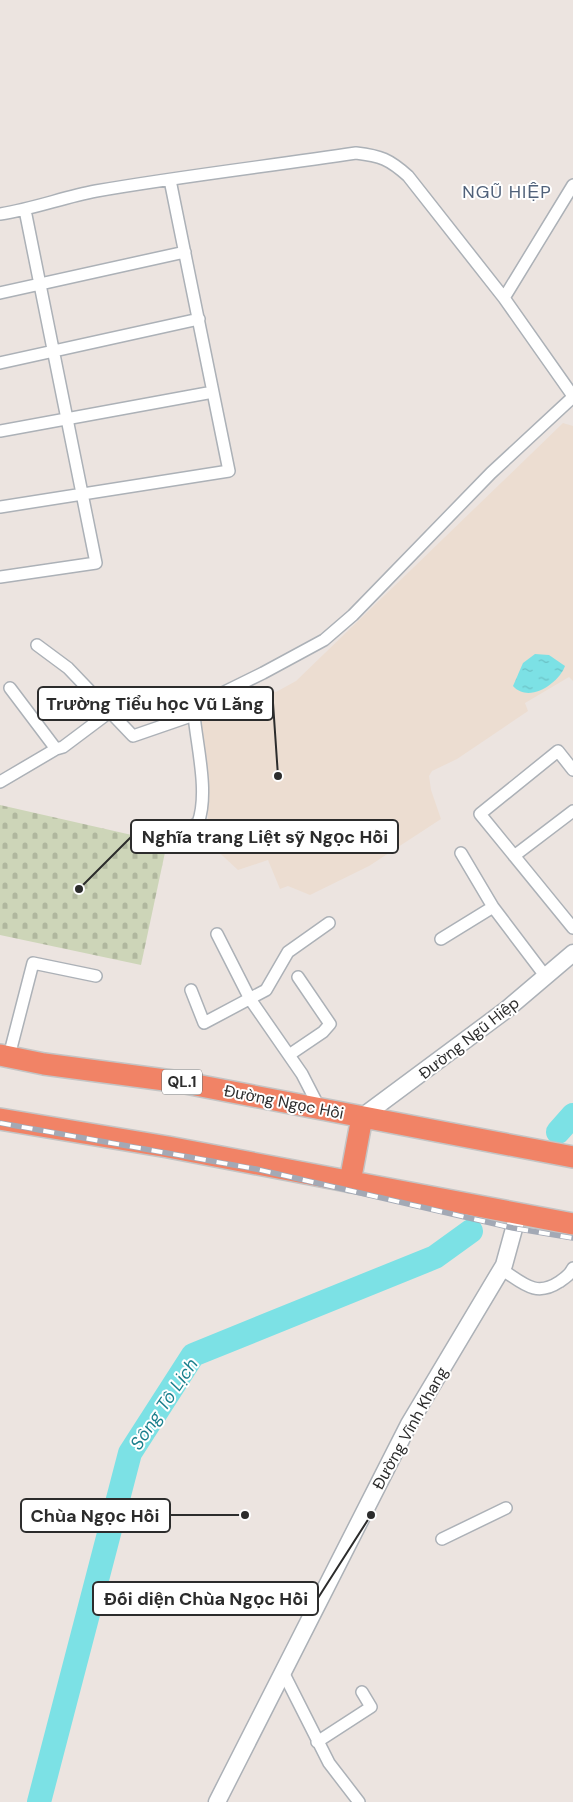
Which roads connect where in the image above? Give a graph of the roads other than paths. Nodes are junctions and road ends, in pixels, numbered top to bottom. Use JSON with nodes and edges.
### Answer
{"nodes":[{"id":1,"x":170,"y":180,"type":"junction"},
{"id":2,"x":573,"y":185,"type":"edge"},
{"id":3,"x":25,"y":210,"type":"junction"},
{"id":4,"x":0,"y":214,"type":"edge"},
{"id":5,"x":185,"y":252,"type":"junction"},
{"id":6,"x":39,"y":284,"type":"junction"},
{"id":7,"x":0,"y":293,"type":"edge"},
{"id":8,"x":504,"y":298,"type":"junction"},
{"id":9,"x":199,"y":319,"type":"junction"},
{"id":10,"x":52,"y":350,"type":"junction"},
{"id":11,"x":0,"y":362,"type":"edge"},
{"id":12,"x":213,"y":392,"type":"junction"},
{"id":13,"x":573,"y":396,"type":"edge"},
{"id":14,"x":66,"y":417,"type":"junction"},
{"id":15,"x":0,"y":431,"type":"edge"},
{"id":16,"x":82,"y":495,"type":"junction"},
{"id":17,"x":0,"y":507,"type":"edge"},
{"id":18,"x":0,"y":577,"type":"edge"},
{"id":19,"x":37,"y":645,"type":"dead end"},
{"id":20,"x":10,"y":688,"type":"dead end"},
{"id":21,"x":111,"y":711,"type":"junction"},
{"id":22,"x":194,"y":715,"type":"junction"},
{"id":23,"x":56,"y":748,"type":"junction"},
{"id":24,"x":573,"y":770,"type":"edge"},
{"id":25,"x":0,"y":782,"type":"edge"},
{"id":26,"x":573,"y":811,"type":"edge"},
{"id":27,"x":183,"y":830,"type":"dead end"},
{"id":28,"x":462,"y":853,"type":"dead end"},
{"id":29,"x":514,"y":856,"type":"junction"},
{"id":30,"x":493,"y":907,"type":"junction"},
{"id":31,"x":329,"y":922,"type":"dead end"},
{"id":32,"x":573,"y":928,"type":"edge"},
{"id":33,"x":217,"y":934,"type":"dead end"},
{"id":34,"x":441,"y":939,"type":"dead end"},
{"id":35,"x":573,"y":954,"type":"edge"},
{"id":36,"x":96,"y":976,"type":"dead end"},
{"id":37,"x":298,"y":977,"type":"dead end"},
{"id":38,"x":546,"y":977,"type":"junction"},
{"id":39,"x":191,"y":990,"type":"dead end"},
{"id":40,"x":251,"y":1000,"type":"junction"},
{"id":41,"x":289,"y":1055,"type":"junction"},
{"id":42,"x":4,"y":1056,"type":"edge"},
{"id":43,"x":320,"y":1109,"type":"junction"},
{"id":44,"x":362,"y":1117,"type":"junction"},
{"id":45,"x":0,"y":1119,"type":"edge"},
{"id":46,"x":564,"y":1156,"type":"edge"},
{"id":47,"x":350,"y":1182,"type":"junction"},
{"id":48,"x":518,"y":1214,"type":"junction"},
{"id":49,"x":573,"y":1224,"type":"edge"},
{"id":50,"x":573,"y":1268,"type":"edge"},
{"id":51,"x":501,"y":1269,"type":"junction"},
{"id":52,"x":506,"y":1508,"type":"dead end"},
{"id":53,"x":442,"y":1539,"type":"dead end"},
{"id":54,"x":283,"y":1672,"type":"junction"},
{"id":55,"x":362,"y":1692,"type":"dead end"},
{"id":56,"x":317,"y":1742,"type":"junction"},
{"id":57,"x":217,"y":1802,"type":"edge"},
{"id":58,"x":359,"y":1802,"type":"edge"}],
"edges":[{"from":1,"to":3,"type":"street"},
{"from":1,"to":5,"type":"street"},
{"from":1,"to":8,"type":"street"},
{"from":2,"to":8,"type":"street"},
{"from":3,"to":4,"type":"street"},
{"from":3,"to":6,"type":"street"},
{"from":5,"to":6,"type":"street"},
{"from":5,"to":9,"type":"street"},
{"from":6,"to":7,"type":"street"},
{"from":6,"to":10,"type":"street"},
{"from":8,"to":13,"type":"street"},
{"from":9,"to":10,"type":"street"},
{"from":9,"to":12,"type":"street"},
{"from":10,"to":11,"type":"street"},
{"from":10,"to":14,"type":"street"},
{"from":12,"to":14,"type":"street"},
{"from":12,"to":16,"type":"street"},
{"from":13,"to":22,"type":"street"},
{"from":14,"to":15,"type":"street"},
{"from":14,"to":16,"type":"street"},
{"from":16,"to":17,"type":"street"},
{"from":16,"to":18,"type":"street"},
{"from":19,"to":21,"type":"street"},
{"from":20,"to":23,"type":"street"},
{"from":21,"to":22,"type":"street"},
{"from":21,"to":23,"type":"street"},
{"from":22,"to":27,"type":"street"},
{"from":23,"to":25,"type":"street"},
{"from":24,"to":29,"type":"street"},
{"from":26,"to":29,"type":"street"},
{"from":28,"to":30,"type":"street"},
{"from":29,"to":32,"type":"street"},
{"from":30,"to":34,"type":"street"},
{"from":30,"to":38,"type":"street"},
{"from":31,"to":40,"type":"street"},
{"from":33,"to":40,"type":"street"},
{"from":35,"to":38,"type":"street","name":"Đường Ngũ Hiệp"},
{"from":36,"to":42,"type":"street"},
{"from":37,"to":41,"type":"street"},
{"from":38,"to":44,"type":"street","name":"Đường Ngũ Hiệp"},
{"from":39,"to":40,"type":"street"},
{"from":40,"to":41,"type":"street"},
{"from":41,"to":43,"type":"street"},
{"from":42,"to":43,"type":"highway","name":"Đường Ngọc Hồi","number":"QL.1"},
{"from":43,"to":44,"type":"highway","name":"Đường Ngọc Hồi","number":"QL.1"},
{"from":44,"to":46,"type":"highway","name":"Đường Ngọc Hồi","number":"QL.1"},
{"from":44,"to":47,"type":"highway"},
{"from":45,"to":47,"type":"highway"},
{"from":47,"to":48,"type":"highway"},
{"from":48,"to":49,"type":"highway"},
{"from":48,"to":51,"type":"street","name":"Đường Vĩnh Khang"},
{"from":50,"to":51,"type":"street"},
{"from":51,"to":54,"type":"street","name":"Đường Vĩnh Khang"},
{"from":52,"to":53,"type":"street"},
{"from":54,"to":56,"type":"street"},
{"from":54,"to":57,"type":"street","name":"Đường Vĩnh Khang"},
{"from":55,"to":56,"type":"street"},
{"from":56,"to":58,"type":"street"}]}
